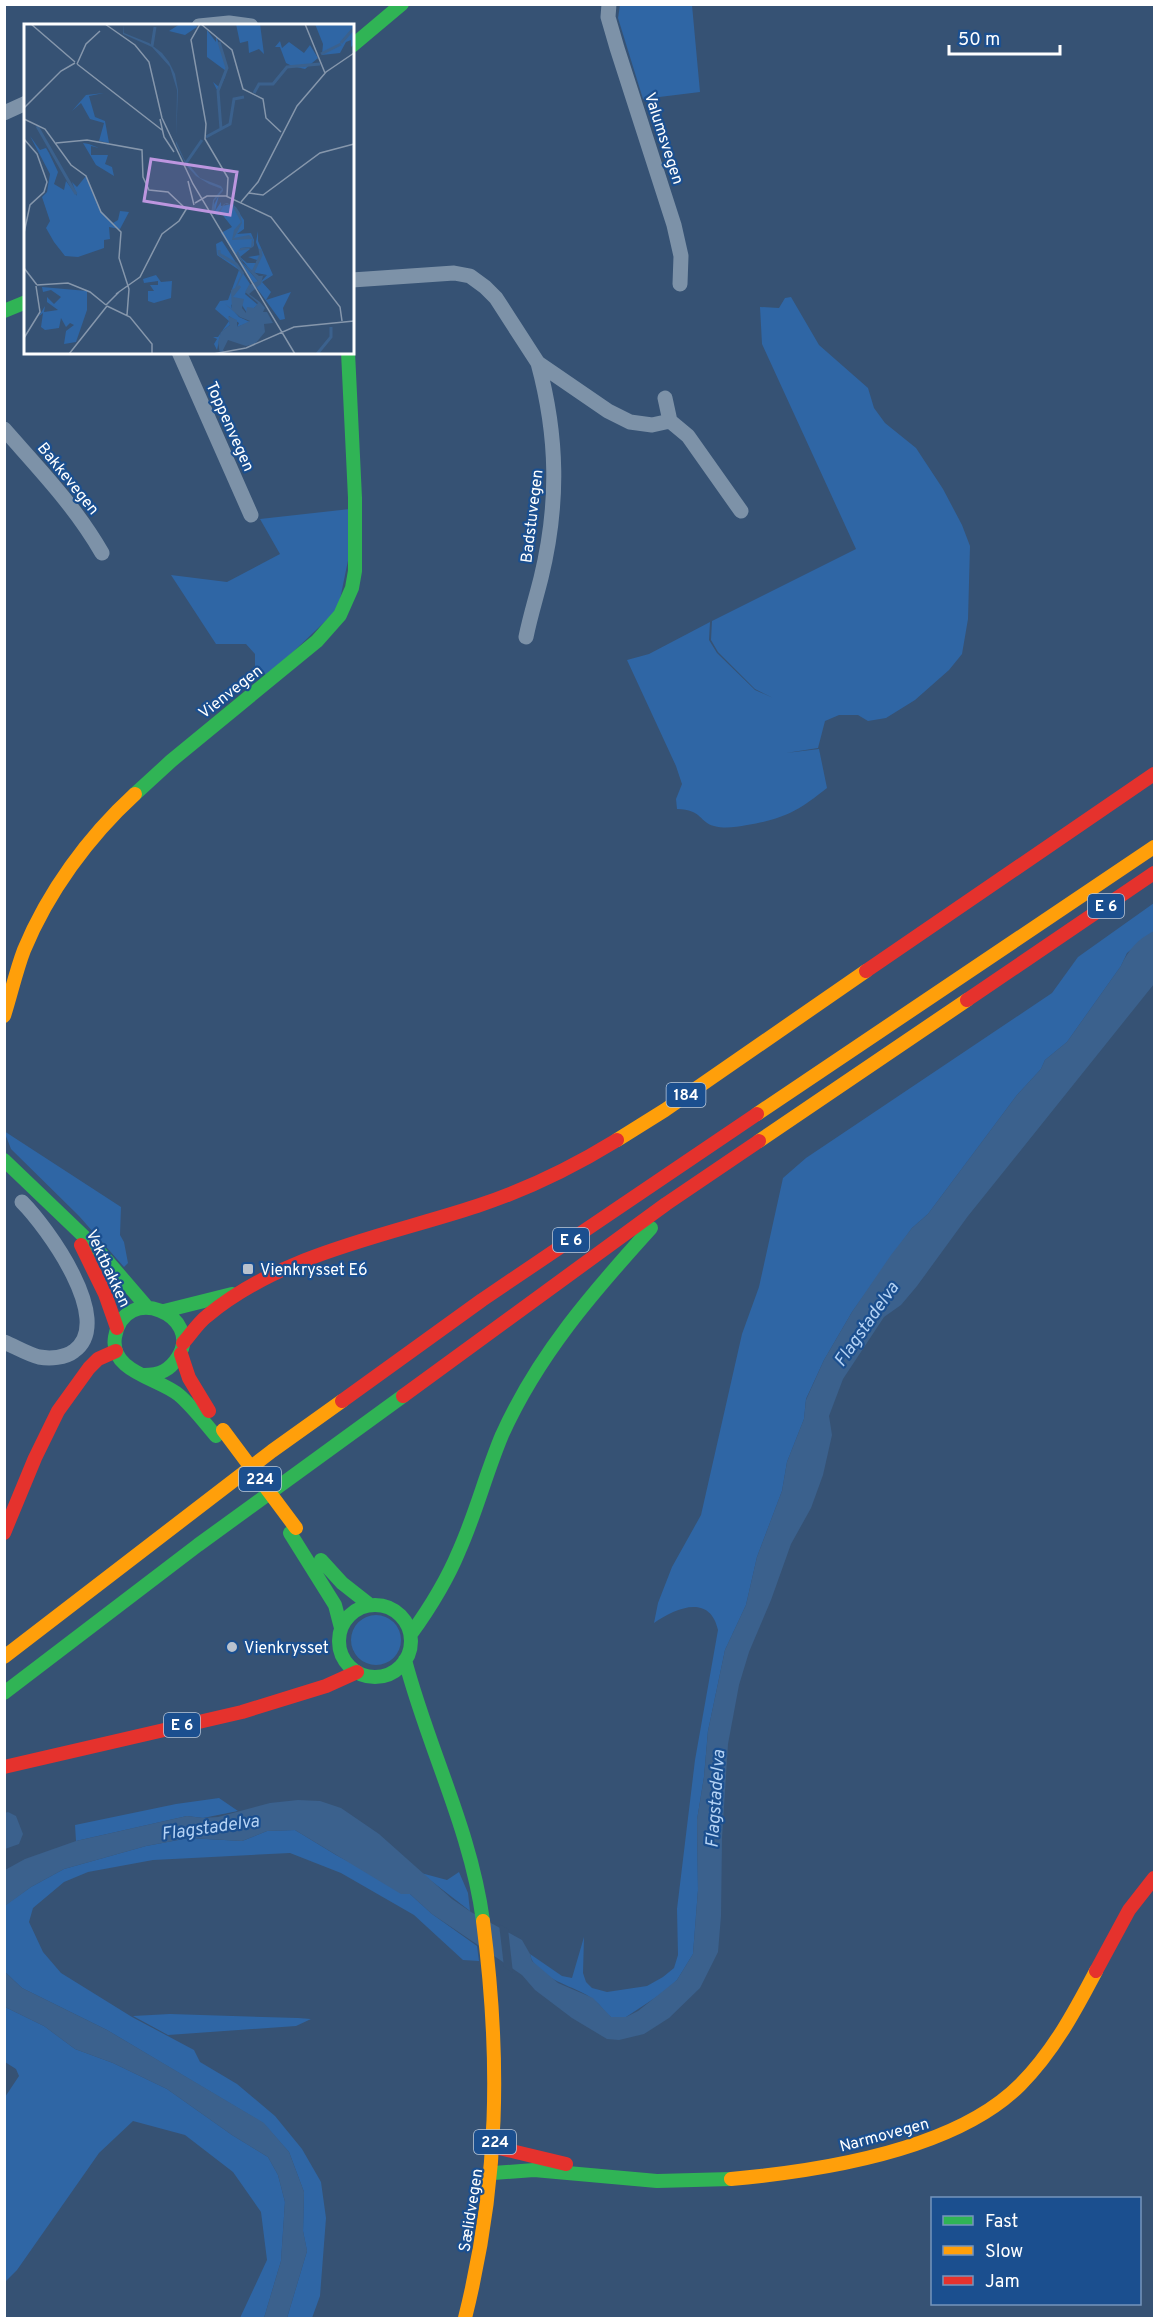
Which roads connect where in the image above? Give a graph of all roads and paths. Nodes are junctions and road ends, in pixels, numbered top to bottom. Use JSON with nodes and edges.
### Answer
{"nodes":[{"id":1,"x":402,"y":4,"type":"edge"},
{"id":2,"x":609,"y":4,"type":"edge"},
{"id":3,"x":214,"y":24,"type":"edge"},
{"id":4,"x":240,"y":24,"type":"edge"},
{"id":5,"x":354,"y":44,"type":"edge"},
{"id":6,"x":24,"y":103,"type":"edge"},
{"id":7,"x":4,"y":113,"type":"edge"},
{"id":8,"x":354,"y":280,"type":"edge"},
{"id":9,"x":680,"y":284,"type":"dead end"},
{"id":10,"x":24,"y":303,"type":"edge"},
{"id":11,"x":4,"y":311,"type":"edge"},
{"id":12,"x":180,"y":354,"type":"edge"},
{"id":13,"x":348,"y":354,"type":"edge"},
{"id":14,"x":538,"y":363,"type":"junction"},
{"id":15,"x":665,"y":398,"type":"dead end"},
{"id":16,"x":670,"y":421,"type":"junction"},
{"id":17,"x":5,"y":431,"type":"edge"},
{"id":18,"x":741,"y":512,"type":"dead end"},
{"id":19,"x":251,"y":514,"type":"dead end"},
{"id":20,"x":102,"y":553,"type":"dead end"},
{"id":21,"x":526,"y":637,"type":"dead end"},
{"id":22,"x":1155,"y":774,"type":"edge"},
{"id":23,"x":1155,"y":847,"type":"edge"},
{"id":24,"x":1155,"y":873,"type":"edge"},
{"id":25,"x":4,"y":1016,"type":"edge"},
{"id":26,"x":4,"y":1160,"type":"edge"},
{"id":27,"x":22,"y":1202,"type":"dead end"},
{"id":28,"x":666,"y":1204,"type":"junction"},
{"id":29,"x":69,"y":1223,"type":"junction"},
{"id":30,"x":237,"y":1293,"type":"junction"},
{"id":31,"x":147,"y":1307,"type":"junction"},
{"id":32,"x":164,"y":1311,"type":"junction"},
{"id":33,"x":117,"y":1328,"type":"junction"},
{"id":34,"x":4,"y":1342,"type":"edge"},
{"id":35,"x":182,"y":1349,"type":"junction"},
{"id":36,"x":116,"y":1351,"type":"junction"},
{"id":37,"x":144,"y":1375,"type":"junction"},
{"id":38,"x":220,"y":1433,"type":"junction"},
{"id":39,"x":293,"y":1531,"type":"junction"},
{"id":40,"x":4,"y":1533,"type":"edge"},
{"id":41,"x":370,"y":1605,"type":"junction"},
{"id":42,"x":341,"y":1629,"type":"junction"},
{"id":43,"x":411,"y":1634,"type":"junction"},
{"id":44,"x":4,"y":1657,"type":"edge"},
{"id":45,"x":405,"y":1660,"type":"junction"},
{"id":46,"x":357,"y":1672,"type":"junction"},
{"id":47,"x":374,"y":1677,"type":"junction"},
{"id":48,"x":389,"y":1687,"type":"dead end"},
{"id":49,"x":4,"y":1693,"type":"edge"},
{"id":50,"x":404,"y":1703,"type":"dead end"},
{"id":51,"x":426,"y":1730,"type":"junction"},
{"id":52,"x":4,"y":1767,"type":"edge"},
{"id":53,"x":1155,"y":1878,"type":"edge"},
{"id":54,"x":495,"y":2148,"type":"junction"},
{"id":55,"x":494,"y":2173,"type":"junction"},
{"id":56,"x":601,"y":2174,"type":"junction"},
{"id":57,"x":465,"y":2319,"type":"edge"}],
"edges":[{"from":1,"to":5,"type":"main road"},
{"from":2,"to":9,"type":"street","name":"Valumsvegen"},
{"from":3,"to":4,"type":"street"},
{"from":6,"to":7,"type":"street"},
{"from":8,"to":14,"type":"street"},
{"from":10,"to":11,"type":"main road"},
{"from":12,"to":19,"type":"street","name":"Toppenvegen"},
{"from":13,"to":25,"type":"main road","name":"Vienvegen"},
{"from":14,"to":16,"type":"street"},
{"from":14,"to":21,"type":"street","name":"Badstuvegen"},
{"from":15,"to":16,"type":"street"},
{"from":16,"to":18,"type":"street"},
{"from":17,"to":20,"type":"street","name":"Bakkevegen"},
{"from":22,"to":30,"type":"main road","number":"184"},
{"from":23,"to":44,"type":"main road","number":"E 6"},
{"from":24,"to":28,"type":"main road","number":"E 6"},
{"from":26,"to":29,"type":"main road","name":"Vektbakken"},
{"from":27,"to":34,"type":"street"},
{"from":28,"to":43,"type":"main road","number":"E 6"},
{"from":28,"to":49,"type":"main road","number":"E 6"},
{"from":29,"to":31,"type":"main road","name":"Vektbakken"},
{"from":29,"to":33,"type":"main road","name":"Vektbakken"},
{"from":30,"to":32,"type":"main road","number":"184"},
{"from":30,"to":35,"type":"main road","number":"184"},
{"from":31,"to":32,"type":"main road"},
{"from":31,"to":33,"type":"main road"},
{"from":32,"to":35,"type":"main road","number":"224"},
{"from":33,"to":36,"type":"main road"},
{"from":35,"to":37,"type":"main road"},
{"from":35,"to":38,"type":"main road","number":"224"},
{"from":36,"to":37,"type":"main road","number":"224"},
{"from":36,"to":40,"type":"main road"},
{"from":37,"to":38,"type":"main road","number":"224"},
{"from":38,"to":39,"type":"main road","number":"224","bridge":true},
{"from":39,"to":41,"type":"main road","number":"224"},
{"from":39,"to":42,"type":"main road","number":"224"},
{"from":41,"to":42,"type":"main road"},
{"from":41,"to":43,"type":"main road","number":"224"},
{"from":42,"to":46,"type":"main road","number":"224"},
{"from":43,"to":45,"type":"main road","number":"224"},
{"from":45,"to":47,"type":"main road"},
{"from":45,"to":51,"type":"main road","number":"224"},
{"from":46,"to":47,"type":"main road"},
{"from":46,"to":52,"type":"main road","number":"E 6"},
{"from":47,"to":48,"type":"main road"},
{"from":50,"to":51,"type":"main road","number":"224"},
{"from":51,"to":54,"type":"main road","name":"Sælidvegen","number":"224"},
{"from":53,"to":56,"type":"main road","name":"Narmovegen"},
{"from":54,"to":55,"type":"main road","name":"Sælidvegen","number":"224"},
{"from":54,"to":56,"type":"main road","name":"Narmovegen"},
{"from":55,"to":56,"type":"main road","name":"Narmovegen"},
{"from":55,"to":57,"type":"main road","name":"Sælidvegen","number":"224"}]}
